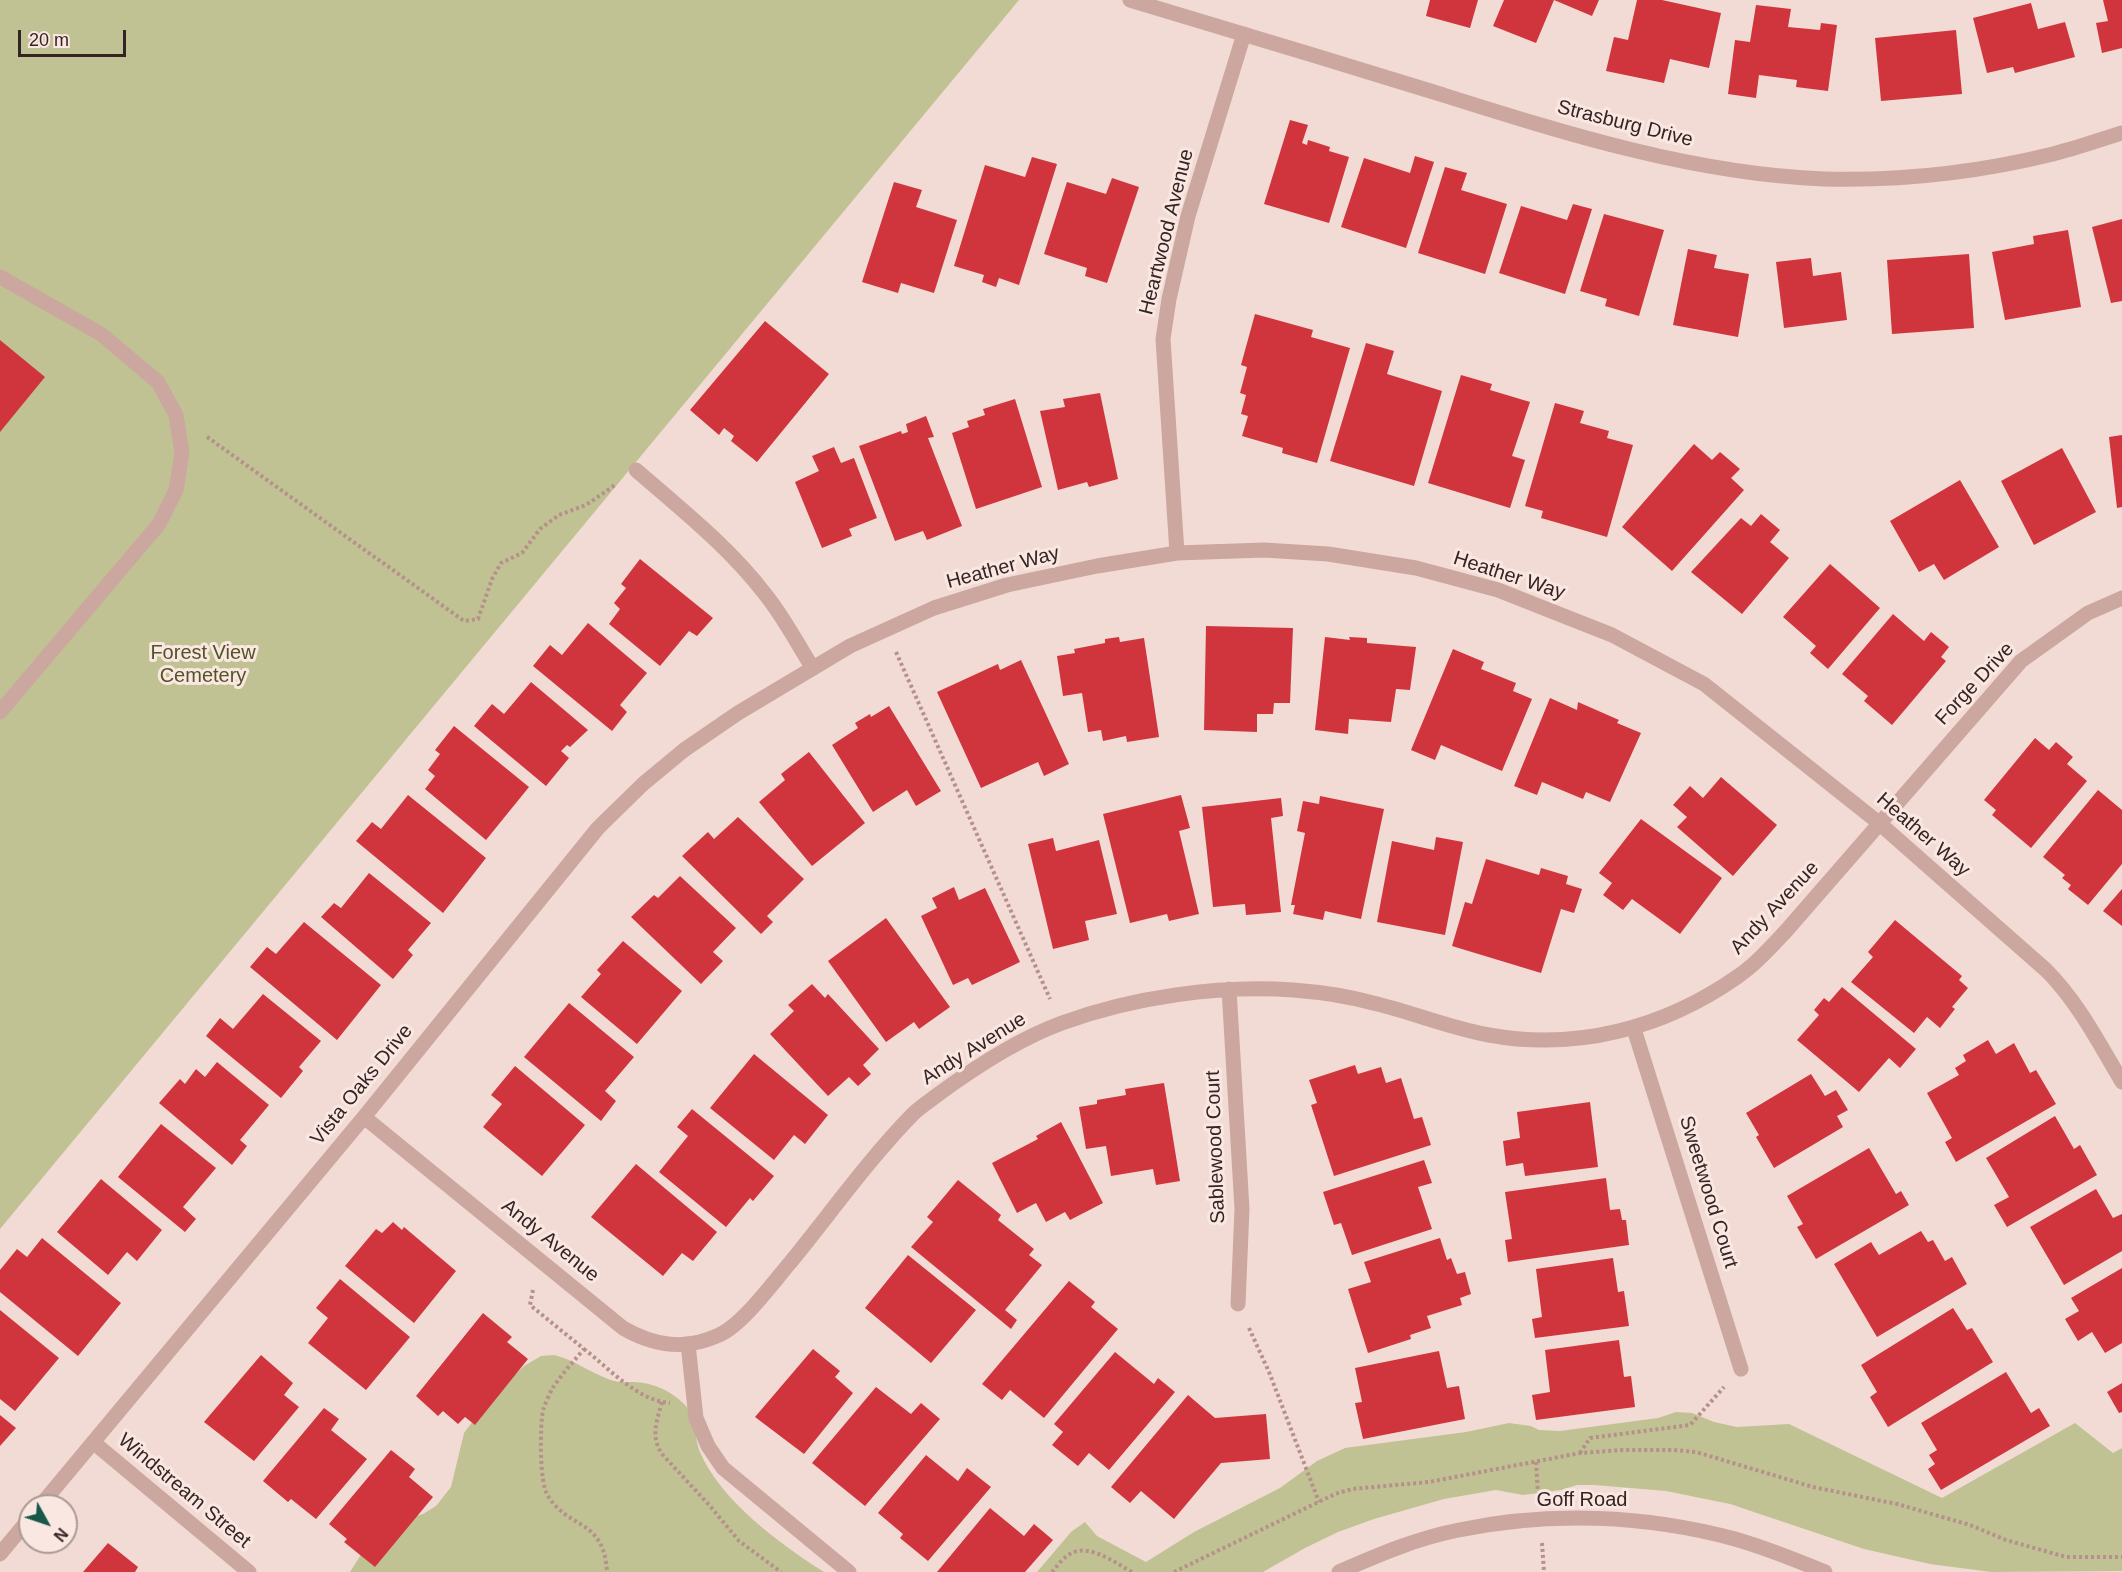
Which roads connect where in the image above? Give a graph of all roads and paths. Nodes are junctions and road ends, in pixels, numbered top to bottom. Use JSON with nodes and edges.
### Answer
{"nodes":[{"id":1,"x":1130,"y":0,"type":"edge"},
{"id":2,"x":1244,"y":34,"type":"junction"},
{"id":3,"x":2122,"y":133,"type":"edge"},
{"id":4,"x":0,"y":278,"type":"edge"},
{"id":5,"x":176,"y":415,"type":"junction"},
{"id":6,"x":636,"y":470,"type":"joint"},
{"id":7,"x":1177,"y":553,"type":"junction"},
{"id":8,"x":2122,"y":598,"type":"edge"},
{"id":9,"x":886,"y":630,"type":"junction"},
{"id":10,"x":812,"y":667,"type":"junction"},
{"id":11,"x":0,"y":712,"type":"edge"},
{"id":12,"x":738,"y":713,"type":"joint"},
{"id":13,"x":1879,"y":823,"type":"junction"},
{"id":14,"x":1229,"y":989,"type":"junction"},
{"id":15,"x":1061,"y":1023,"type":"junction"},
{"id":16,"x":1634,"y":1029,"type":"junction"},
{"id":17,"x":2122,"y":1082,"type":"edge"},
{"id":18,"x":364,"y":1117,"type":"junction"},
{"id":19,"x":539,"y":1259,"type":"junction"},
{"id":20,"x":1238,"y":1304,"type":"joint"},
{"id":21,"x":688,"y":1344,"type":"junction"},
{"id":22,"x":584,"y":1349,"type":"junction"},
{"id":23,"x":1742,"y":1369,"type":"joint"},
{"id":24,"x":662,"y":1402,"type":"junction"},
{"id":25,"x":694,"y":1402,"type":"junction"},
{"id":26,"x":93,"y":1442,"type":"junction"},
{"id":27,"x":1580,"y":1453,"type":"dead end"},
{"id":28,"x":1536,"y":1462,"type":"dead end"},
{"id":29,"x":1538,"y":1492,"type":"dead end"},
{"id":30,"x":50,"y":1494,"type":"edge"},
{"id":31,"x":1319,"y":1503,"type":"dead end"},
{"id":32,"x":18,"y":1532,"type":"edge"},
{"id":33,"x":1542,"y":1551,"type":"dead end"},
{"id":34,"x":0,"y":1554,"type":"edge"},
{"id":35,"x":249,"y":1572,"type":"edge"},
{"id":36,"x":607,"y":1572,"type":"edge"},
{"id":37,"x":781,"y":1572,"type":"edge"},
{"id":38,"x":849,"y":1572,"type":"edge"},
{"id":39,"x":1052,"y":1572,"type":"edge"},
{"id":40,"x":1132,"y":1572,"type":"edge"},
{"id":41,"x":1339,"y":1572,"type":"edge"},
{"id":42,"x":1544,"y":1572,"type":"edge"},
{"id":43,"x":1825,"y":1572,"type":"edge"}],
"edges":[{"from":1,"to":2,"type":"street","name":"Strasburg Drive"},
{"from":2,"to":3,"type":"street","name":"Strasburg Drive"},
{"from":2,"to":7,"type":"street","name":"Heartwood Avenue"},
{"from":4,"to":5,"type":"street"},
{"from":5,"to":6,"type":"path"},
{"from":5,"to":11,"type":"street"},
{"from":6,"to":10,"type":"street"},
{"from":7,"to":9,"type":"street","name":"Heather Way"},
{"from":7,"to":13,"type":"street","name":"Heather Way"},
{"from":8,"to":13,"type":"street","name":"Forge Drive"},
{"from":9,"to":10,"type":"street","name":"Heather Way"},
{"from":9,"to":15,"type":"path"},
{"from":10,"to":12,"type":"street","name":"Heather Way"},
{"from":12,"to":18,"type":"street","name":"Vista Oaks Drive"},
{"from":13,"to":16,"type":"street","name":"Andy Avenue"},
{"from":13,"to":17,"type":"street","name":"Heather Way"},
{"from":14,"to":15,"type":"street","name":"Andy Avenue"},
{"from":14,"to":16,"type":"street","name":"Andy Avenue"},
{"from":14,"to":20,"type":"street","name":"Sablewood Court"},
{"from":15,"to":21,"type":"street","name":"Andy Avenue"},
{"from":16,"to":23,"type":"street","name":"Sweetwood Court"},
{"from":18,"to":19,"type":"street","name":"Andy Avenue"},
{"from":18,"to":26,"type":"street","name":"Vista Oaks Drive"},
{"from":19,"to":21,"type":"street","name":"Andy Avenue"},
{"from":19,"to":22,"type":"path"},
{"from":20,"to":31,"type":"path"},
{"from":21,"to":25,"type":"street"},
{"from":22,"to":24,"type":"path"},
{"from":22,"to":36,"type":"path"},
{"from":23,"to":27,"type":"path"},
{"from":24,"to":25,"type":"path"},
{"from":24,"to":37,"type":"path"},
{"from":25,"to":38,"type":"street"},
{"from":26,"to":30,"type":"street","name":"Vista Oaks Drive"},
{"from":26,"to":35,"type":"street","name":"Windstream Street"},
{"from":28,"to":29,"type":"path"},
{"from":32,"to":34,"type":"street"},
{"from":33,"to":42,"type":"path"},
{"from":39,"to":40,"type":"path"},
{"from":41,"to":43,"type":"street","name":"Goff Road"}]}
